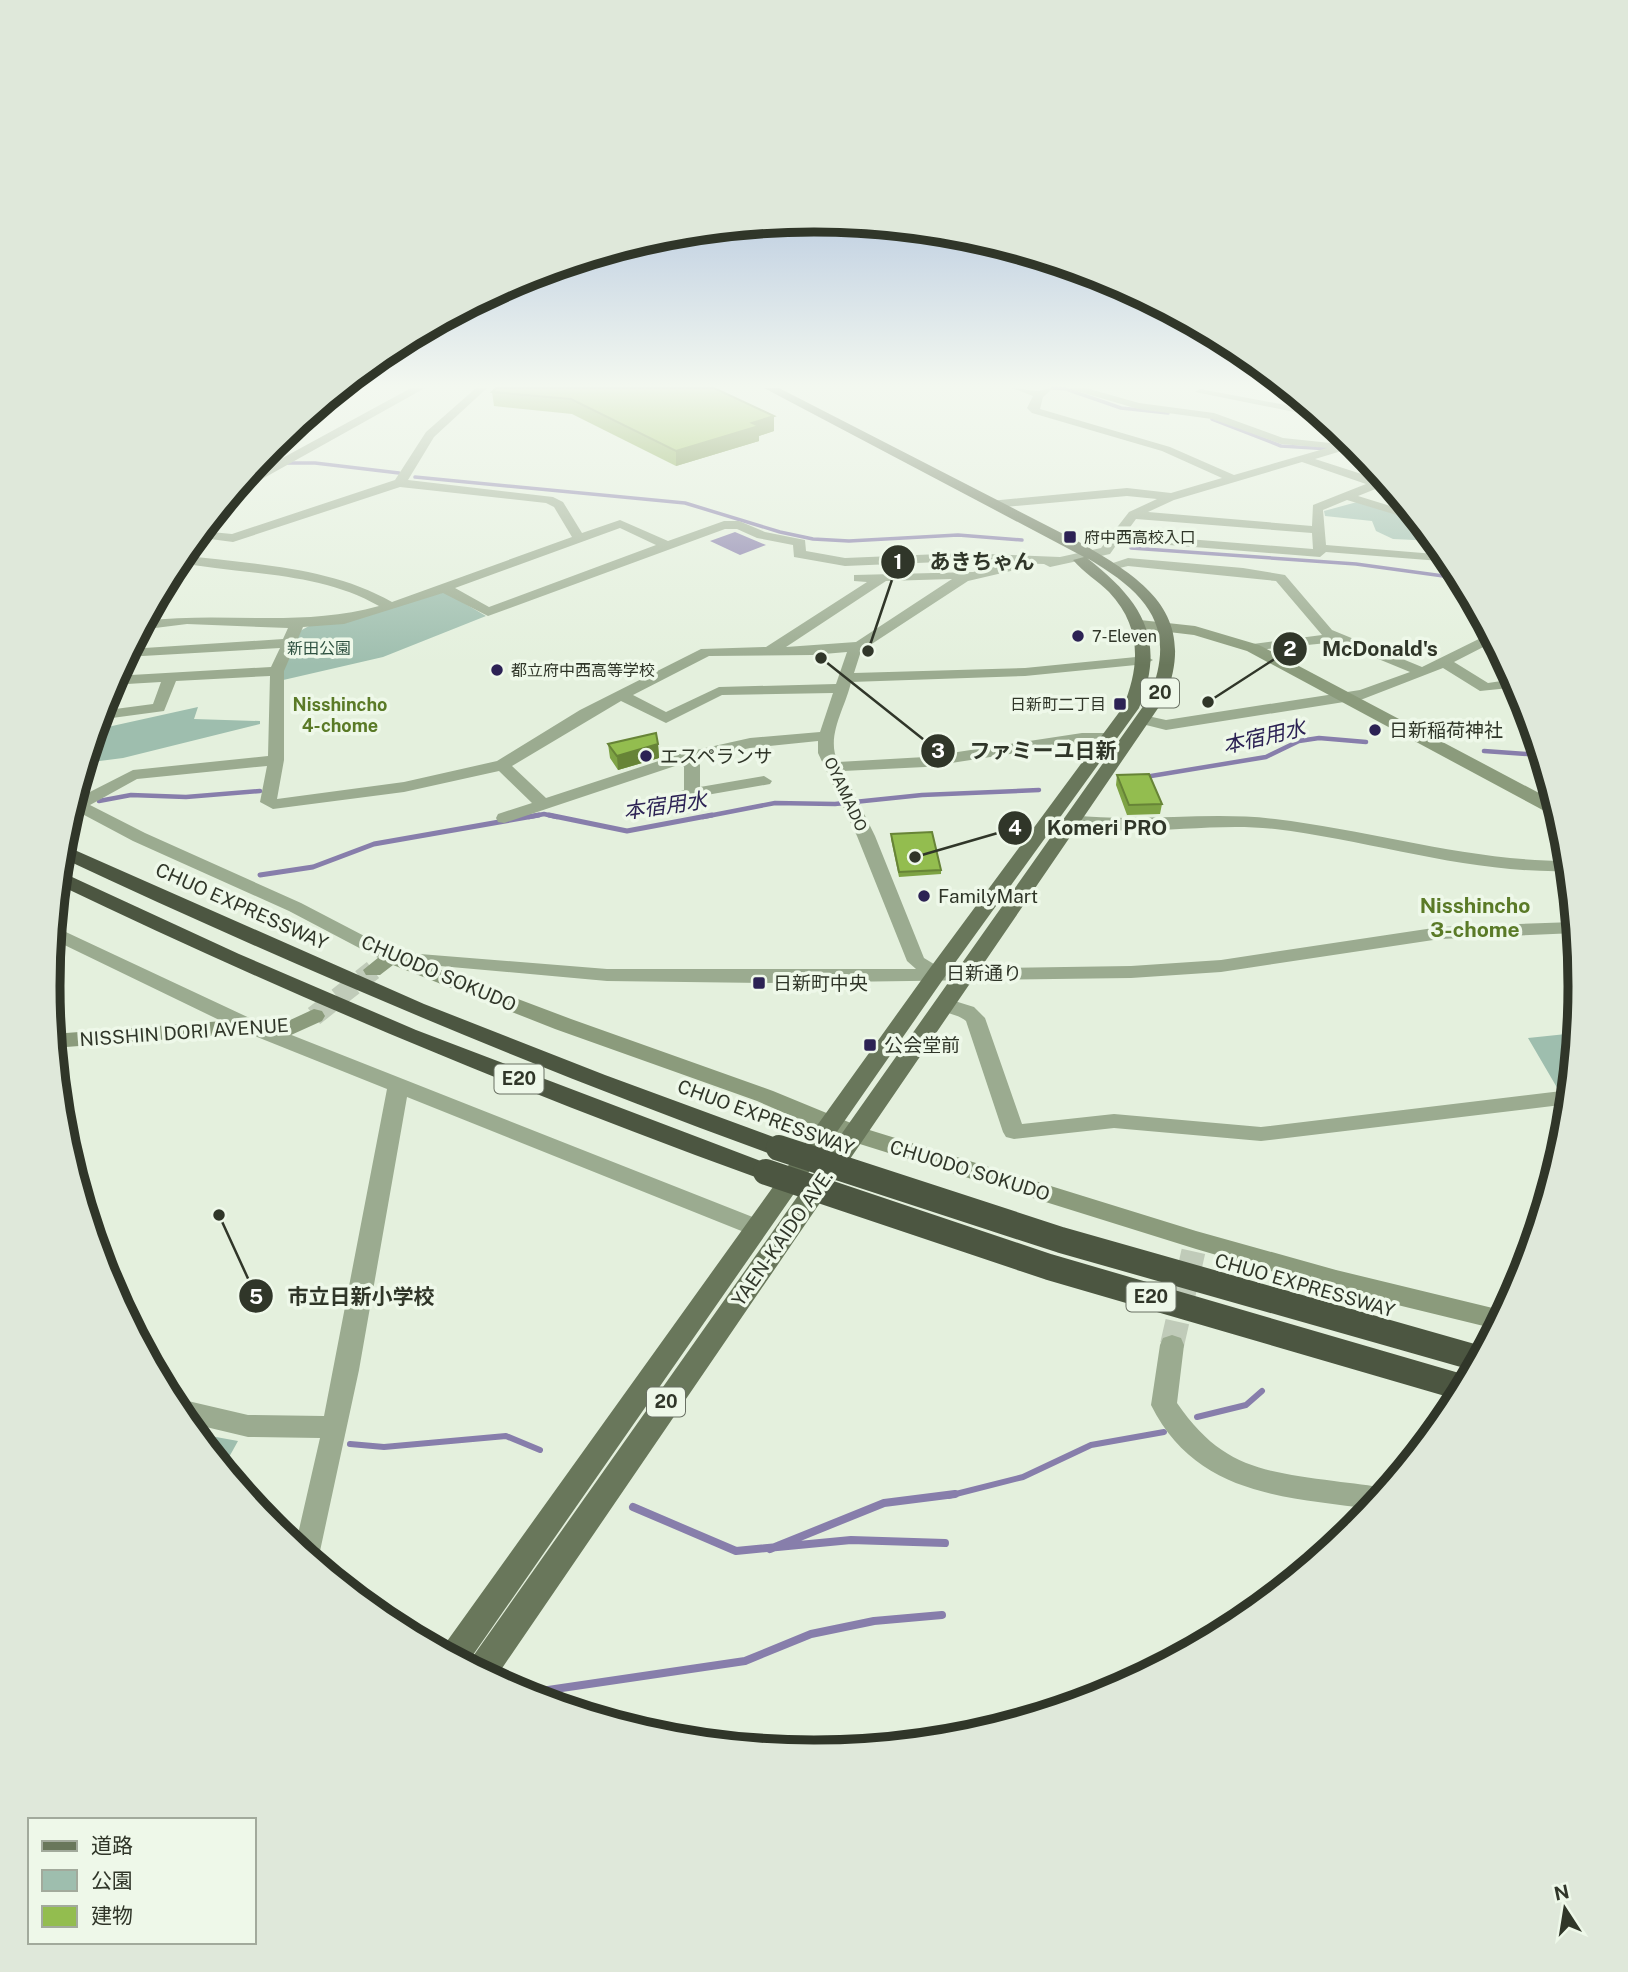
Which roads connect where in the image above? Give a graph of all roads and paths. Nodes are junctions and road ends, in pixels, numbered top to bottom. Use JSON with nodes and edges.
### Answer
{"nodes":[{"id":1,"x":402,"y":480,"type":"edge"},
{"id":2,"x":929,"y":480,"type":"edge"},
{"id":3,"x":948,"y":480,"type":"edge"},
{"id":4,"x":1229,"y":480,"type":"edge"},
{"id":5,"x":399,"y":483,"type":"junction"},
{"id":6,"x":1377,"y":484,"type":"edge"},
{"id":7,"x":1170,"y":496,"type":"junction"},
{"id":8,"x":1350,"y":497,"type":"junction"},
{"id":9,"x":994,"y":504,"type":"junction"},
{"id":10,"x":1402,"y":514,"type":"edge"},
{"id":11,"x":1133,"y":515,"type":"junction"},
{"id":12,"x":1317,"y":530,"type":"junction"},
{"id":13,"x":209,"y":535,"type":"edge"},
{"id":14,"x":1118,"y":537,"type":"junction"},
{"id":15,"x":579,"y":538,"type":"junction"},
{"id":16,"x":667,"y":545,"type":"junction"},
{"id":17,"x":1320,"y":548,"type":"junction"},
{"id":18,"x":1078,"y":558,"type":"junction"},
{"id":19,"x":1434,"y":558,"type":"edge"},
{"id":20,"x":191,"y":561,"type":"edge"},
{"id":21,"x":845,"y":562,"type":"junction"},
{"id":22,"x":1111,"y":566,"type":"junction"},
{"id":23,"x":970,"y":575,"type":"junction"},
{"id":24,"x":863,"y":584,"type":"junction"},
{"id":25,"x":445,"y":588,"type":"junction"},
{"id":26,"x":391,"y":607,"type":"junction"},
{"id":27,"x":297,"y":624,"type":"junction"},
{"id":28,"x":152,"y":625,"type":"edge"},
{"id":29,"x":1140,"y":625,"type":"junction"},
{"id":30,"x":1165,"y":626,"type":"junction"},
{"id":31,"x":1336,"y":638,"type":"junction"},
{"id":32,"x":1485,"y":641,"type":"edge"},
{"id":33,"x":289,"y":643,"type":"junction"},
{"id":34,"x":859,"y":646,"type":"junction"},
{"id":35,"x":1253,"y":648,"type":"junction"},
{"id":36,"x":137,"y":652,"type":"edge"},
{"id":37,"x":768,"y":652,"type":"junction"},
{"id":38,"x":1146,"y":660,"type":"junction"},
{"id":39,"x":1444,"y":662,"type":"junction"},
{"id":40,"x":277,"y":671,"type":"junction"},
{"id":41,"x":1423,"y":672,"type":"junction"},
{"id":42,"x":170,"y":677,"type":"junction"},
{"id":43,"x":124,"y":680,"type":"edge"},
{"id":44,"x":845,"y":683,"type":"junction"},
{"id":45,"x":1505,"y":684,"type":"edge"},
{"id":46,"x":620,"y":694,"type":"junction"},
{"id":47,"x":1345,"y":697,"type":"junction"},
{"id":48,"x":111,"y":714,"type":"edge"},
{"id":49,"x":1143,"y":720,"type":"junction"},
{"id":50,"x":826,"y":736,"type":"junction"},
{"id":51,"x":1108,"y":738,"type":"junction"},
{"id":52,"x":683,"y":758,"type":"junction"},
{"id":53,"x":276,"y":760,"type":"junction"},
{"id":54,"x":502,"y":765,"type":"junction"},
{"id":55,"x":833,"y":767,"type":"junction"},
{"id":56,"x":764,"y":780,"type":"dead end"},
{"id":57,"x":692,"y":793,"type":"junction"},
{"id":58,"x":83,"y":799,"type":"edge"},
{"id":59,"x":656,"y":805,"type":"dead end"},
{"id":60,"x":1546,"y":805,"type":"edge"},
{"id":61,"x":81,"y":806,"type":"edge"},
{"id":62,"x":545,"y":806,"type":"junction"},
{"id":63,"x":504,"y":818,"type":"dead end"},
{"id":64,"x":1073,"y":820,"type":"junction"},
{"id":65,"x":74,"y":841,"type":"edge"},
{"id":66,"x":71,"y":855,"type":"edge"},
{"id":67,"x":1558,"y":866,"type":"edge"},
{"id":68,"x":67,"y":881,"type":"edge"},
{"id":69,"x":65,"y":895,"type":"edge"},
{"id":70,"x":1566,"y":928,"type":"edge"},
{"id":71,"x":61,"y":936,"type":"edge"},
{"id":72,"x":309,"y":963,"type":"junction"},
{"id":73,"x":382,"y":963,"type":"junction"},
{"id":74,"x":937,"y":973,"type":"junction"},
{"id":75,"x":967,"y":973,"type":"junction"},
{"id":76,"x":275,"y":978,"type":"junction"},
{"id":77,"x":945,"y":1004,"type":"junction"},
{"id":78,"x":314,"y":1016,"type":"tunnel mouth"},
{"id":79,"x":249,"y":1026,"type":"junction"},
{"id":80,"x":62,"y":1040,"type":"edge"},
{"id":81,"x":398,"y":1086,"type":"junction"},
{"id":82,"x":1560,"y":1098,"type":"edge"},
{"id":83,"x":843,"y":1129,"type":"junction"},
{"id":84,"x":757,"y":1228,"type":"junction"},
{"id":85,"x":1492,"y":1318,"type":"edge"},
{"id":86,"x":1172,"y":1345,"type":"tunnel mouth"},
{"id":87,"x":1471,"y":1356,"type":"edge"},
{"id":88,"x":1453,"y":1385,"type":"edge"},
{"id":89,"x":193,"y":1413,"type":"edge"},
{"id":90,"x":333,"y":1427,"type":"junction"},
{"id":91,"x":1368,"y":1497,"type":"edge"},
{"id":92,"x":309,"y":1546,"type":"edge"},
{"id":93,"x":458,"y":1651,"type":"edge"},
{"id":94,"x":485,"y":1665,"type":"edge"}],
"edges":[{"from":1,"to":5,"type":"street"},
{"from":2,"to":18,"type":"main road","name":"YAEN-KAIDO AVE.","number":"20"},
{"from":3,"to":9,"type":"main road","name":"YAEN-KAIDO AVE.","number":"20"},
{"from":4,"to":7,"type":"street"},
{"from":5,"to":13,"type":"street"},
{"from":5,"to":15,"type":"street"},
{"from":6,"to":8,"type":"street"},
{"from":7,"to":9,"type":"street"},
{"from":7,"to":11,"type":"street"},
{"from":8,"to":10,"type":"street"},
{"from":8,"to":12,"type":"street"},
{"from":9,"to":18,"type":"main road","name":"YAEN-KAIDO AVE.","number":"20"},
{"from":11,"to":12,"type":"street"},
{"from":11,"to":14,"type":"street"},
{"from":12,"to":17,"type":"street"},
{"from":14,"to":17,"type":"street"},
{"from":14,"to":18,"type":"street"},
{"from":15,"to":16,"type":"street"},
{"from":15,"to":25,"type":"street"},
{"from":16,"to":21,"type":"street"},
{"from":16,"to":25,"type":"street"},
{"from":17,"to":19,"type":"street"},
{"from":18,"to":21,"type":"street"},
{"from":18,"to":22,"type":"main road","name":"YAEN-KAIDO AVE.","number":"20"},
{"from":18,"to":23,"type":"street"},
{"from":18,"to":29,"type":"main road","name":"YAEN-KAIDO AVE.","number":"20"},
{"from":20,"to":26,"type":"street"},
{"from":21,"to":24,"type":"street"},
{"from":22,"to":30,"type":"main road","name":"YAEN-KAIDO AVE.","number":"20"},
{"from":22,"to":31,"type":"street"},
{"from":23,"to":24,"type":"street"},
{"from":23,"to":34,"type":"street"},
{"from":24,"to":37,"type":"street"},
{"from":25,"to":26,"type":"street"},
{"from":26,"to":27,"type":"street"},
{"from":27,"to":28,"type":"street"},
{"from":27,"to":33,"type":"street"},
{"from":29,"to":30,"type":"street"},
{"from":29,"to":38,"type":"main road","name":"YAEN-KAIDO AVE.","number":"20"},
{"from":30,"to":35,"type":"street"},
{"from":30,"to":49,"type":"main road","name":"YAEN-KAIDO AVE.","number":"20"},
{"from":31,"to":35,"type":"street"},
{"from":31,"to":41,"type":"street"},
{"from":32,"to":39,"type":"street"},
{"from":33,"to":36,"type":"street"},
{"from":33,"to":40,"type":"street"},
{"from":34,"to":37,"type":"street"},
{"from":34,"to":44,"type":"street","name":"OYAMADO"},
{"from":35,"to":47,"type":"street"},
{"from":37,"to":46,"type":"street"},
{"from":38,"to":44,"type":"street"},
{"from":38,"to":51,"type":"main road","name":"YAEN-KAIDO AVE.","number":"20"},
{"from":39,"to":41,"type":"street"},
{"from":39,"to":45,"type":"street"},
{"from":40,"to":42,"type":"street"},
{"from":40,"to":53,"type":"street"},
{"from":41,"to":47,"type":"street"},
{"from":42,"to":43,"type":"street"},
{"from":42,"to":48,"type":"street"},
{"from":44,"to":46,"type":"street"},
{"from":44,"to":50,"type":"street","name":"OYAMADO"},
{"from":46,"to":54,"type":"street"},
{"from":47,"to":49,"type":"street"},
{"from":47,"to":60,"type":"street"},
{"from":49,"to":64,"type":"main road","name":"YAEN-KAIDO AVE.","number":"20"},
{"from":50,"to":52,"type":"street"},
{"from":50,"to":55,"type":"street","name":"OYAMADO"},
{"from":51,"to":55,"type":"street"},
{"from":51,"to":74,"type":"main road","name":"YAEN-KAIDO AVE.","number":"20"},
{"from":52,"to":57,"type":"street"},
{"from":52,"to":62,"type":"street"},
{"from":53,"to":54,"type":"street"},
{"from":53,"to":58,"type":"street"},
{"from":54,"to":62,"type":"street"},
{"from":55,"to":74,"type":"street","name":"OYAMADO"},
{"from":56,"to":57,"type":"street"},
{"from":57,"to":59,"type":"street"},
{"from":61,"to":73,"type":"street","name":"CHUODO SOKUDO"},
{"from":62,"to":63,"type":"street"},
{"from":64,"to":67,"type":"street"},
{"from":64,"to":75,"type":"main road","name":"YAEN-KAIDO AVE.","number":"20"},
{"from":65,"to":72,"type":"highway"},
{"from":66,"to":72,"type":"highway","name":"CHUO EXPRESSWAY","number":"E20"},
{"from":68,"to":76,"type":"highway","number":"E20"},
{"from":69,"to":76,"type":"highway"},
{"from":70,"to":75,"type":"street","name":"日新通り"},
{"from":71,"to":79,"type":"street"},
{"from":72,"to":87,"type":"highway","name":"CHUO EXPRESSWAY","number":"E20","bridge":true},
{"from":73,"to":74,"type":"street","name":"日新通り"},
{"from":73,"to":83,"type":"street","name":"CHUODO SOKUDO"},
{"from":74,"to":75,"type":"street","name":"日新通り"},
{"from":74,"to":83,"type":"main road","name":"YAEN-KAIDO AVE.","number":"20"},
{"from":75,"to":77,"type":"main road","name":"YAEN-KAIDO AVE.","number":"20"},
{"from":76,"to":88,"type":"highway","number":"E20","bridge":true},
{"from":77,"to":82,"type":"street"},
{"from":77,"to":83,"type":"main road","name":"YAEN-KAIDO AVE.","number":"20"},
{"from":78,"to":79,"type":"street","name":"NISSHIN DORI AVENUE"},
{"from":79,"to":80,"type":"street","name":"NISSHIN DORI AVENUE"},
{"from":79,"to":81,"type":"street"},
{"from":81,"to":84,"type":"street"},
{"from":81,"to":90,"type":"street"},
{"from":83,"to":84,"type":"main road","name":"YAEN-KAIDO AVE.","number":"20"},
{"from":83,"to":85,"type":"street","name":"CHUODO SOKUDO"},
{"from":83,"to":94,"type":"main road","name":"YAEN-KAIDO AVE.","number":"20"},
{"from":84,"to":93,"type":"main road","name":"YAEN-KAIDO AVE.","number":"20"},
{"from":86,"to":91,"type":"street"},
{"from":89,"to":90,"type":"street"},
{"from":90,"to":92,"type":"street"}]}
